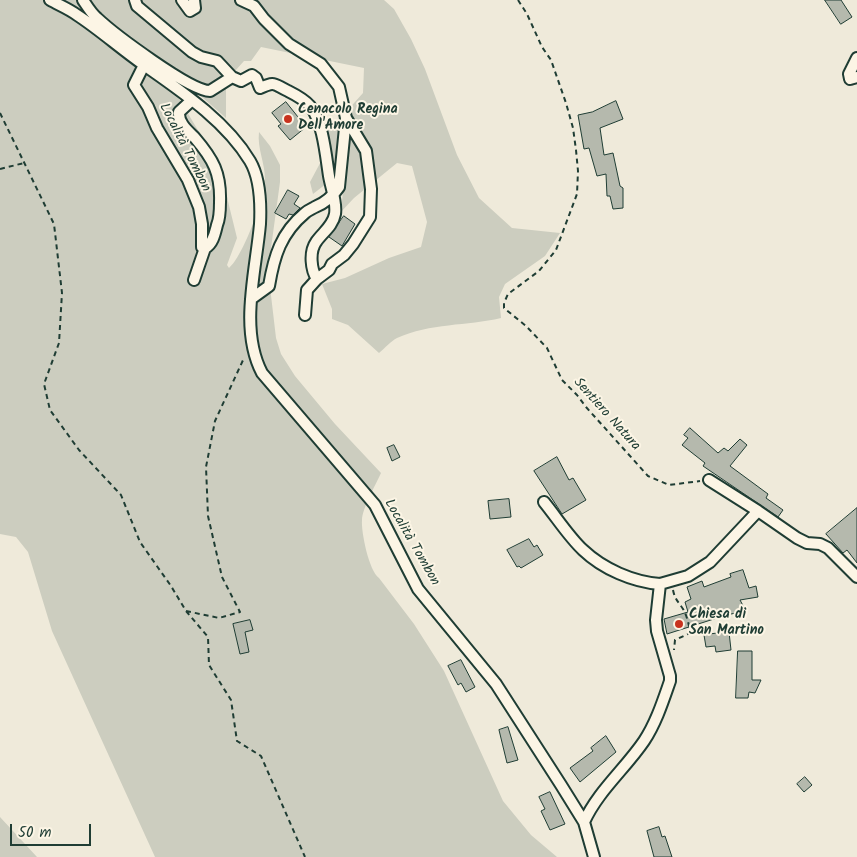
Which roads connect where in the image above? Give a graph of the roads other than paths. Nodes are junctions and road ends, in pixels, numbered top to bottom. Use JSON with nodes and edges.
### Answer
{"nodes":[{"id":1,"x":50,"y":0,"type":"edge"},
{"id":2,"x":83,"y":0,"type":"edge"},
{"id":3,"x":135,"y":0,"type":"edge"},
{"id":4,"x":182,"y":0,"type":"edge"},
{"id":5,"x":194,"y":0,"type":"edge"},
{"id":6,"x":241,"y":0,"type":"edge"},
{"id":7,"x":857,"y":58,"type":"edge"},
{"id":8,"x":144,"y":65,"type":"junction"},
{"id":9,"x":232,"y":77,"type":"junction"},
{"id":10,"x":857,"y":77,"type":"edge"},
{"id":11,"x":192,"y":100,"type":"junction"},
{"id":12,"x":346,"y":118,"type":"junction"},
{"id":13,"x":334,"y":195,"type":"junction"},
{"id":14,"x":204,"y":248,"type":"junction"},
{"id":15,"x":317,"y":279,"type":"junction"},
{"id":16,"x":194,"y":280,"type":"dead end"},
{"id":17,"x":251,"y":298,"type":"junction"},
{"id":18,"x":305,"y":315,"type":"dead end"},
{"id":19,"x":709,"y":480,"type":"road end"},
{"id":20,"x":544,"y":502,"type":"dead end"},
{"id":21,"x":758,"y":511,"type":"junction"},
{"id":22,"x":857,"y":577,"type":"edge"},
{"id":23,"x":660,"y":584,"type":"junction"},
{"id":24,"x":584,"y":822,"type":"junction"},
{"id":25,"x":594,"y":857,"type":"edge"}],
"edges":[{"from":1,"to":8,"type":"street","name":"Località Tombon"},
{"from":2,"to":9,"type":"street"},
{"from":3,"to":9,"type":"street"},
{"from":4,"to":5,"type":"street"},
{"from":6,"to":12,"type":"street"},
{"from":7,"to":10,"type":"street"},
{"from":8,"to":11,"type":"street","name":"Località Tombon"},
{"from":8,"to":14,"type":"street","name":"Località Tombon"},
{"from":9,"to":13,"type":"street"},
{"from":11,"to":14,"type":"street","name":"Località Tombon"},
{"from":11,"to":17,"type":"street","name":"Località Tombon"},
{"from":12,"to":13,"type":"street"},
{"from":12,"to":15,"type":"street"},
{"from":13,"to":15,"type":"street"},
{"from":13,"to":17,"type":"street"},
{"from":14,"to":16,"type":"street","name":"Località Tombon"},
{"from":15,"to":18,"type":"street"},
{"from":17,"to":24,"type":"street","name":"Località Tombon"},
{"from":19,"to":21,"type":"street"},
{"from":20,"to":23,"type":"street"},
{"from":21,"to":22,"type":"street"},
{"from":21,"to":23,"type":"street"},
{"from":23,"to":24,"type":"street"},
{"from":24,"to":25,"type":"street","name":"Località Tombon"}]}
